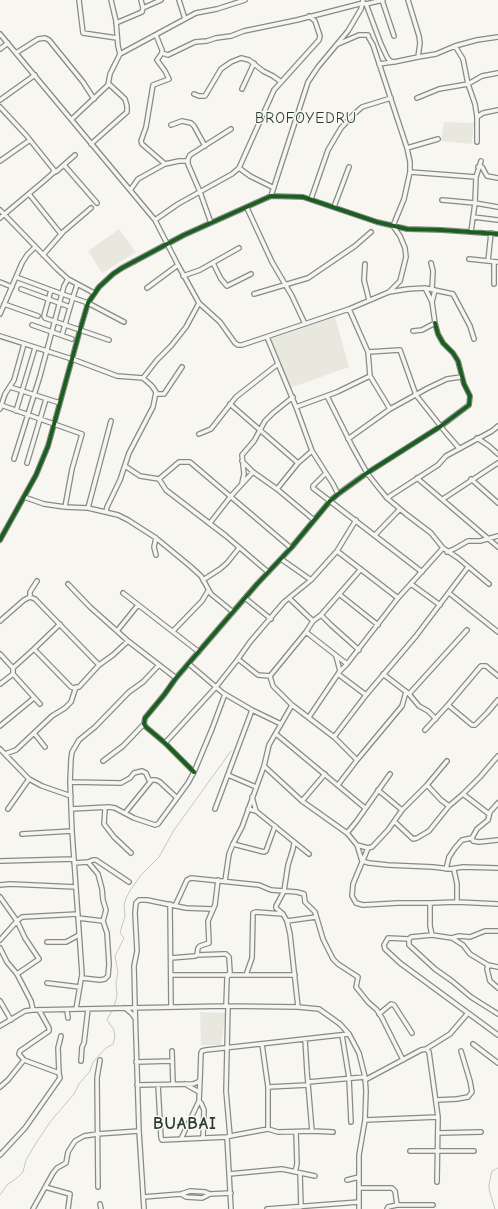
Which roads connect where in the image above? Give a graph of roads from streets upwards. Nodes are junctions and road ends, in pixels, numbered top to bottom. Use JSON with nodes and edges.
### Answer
{"nodes":[{"id":1,"x":79,"y":0,"type":"edge"},
{"id":2,"x":111,"y":0,"type":"edge"},
{"id":3,"x":141,"y":0,"type":"edge"},
{"id":4,"x":161,"y":0,"type":"edge"},
{"id":5,"x":179,"y":0,"type":"edge"},
{"id":6,"x":245,"y":0,"type":"edge"},
{"id":7,"x":382,"y":0,"type":"edge"},
{"id":8,"x":408,"y":0,"type":"edge"},
{"id":9,"x":364,"y":2,"type":"edge"},
{"id":10,"x":143,"y":8,"type":"junction"},
{"id":11,"x":317,"y":14,"type":"junction"},
{"id":12,"x":309,"y":16,"type":"junction"},
{"id":13,"x":185,"y":19,"type":"junction"},
{"id":14,"x":315,"y":21,"type":"junction"},
{"id":15,"x":116,"y":23,"type":"junction"},
{"id":16,"x":0,"y":34,"type":"edge"},
{"id":17,"x":156,"y":35,"type":"junction"},
{"id":18,"x":377,"y":35,"type":"junction"},
{"id":19,"x":394,"y":36,"type":"dead end"},
{"id":20,"x":498,"y":37,"type":"edge"},
{"id":21,"x":117,"y":38,"type":"junction"},
{"id":22,"x":8,"y":43,"type":"junction"},
{"id":23,"x":338,"y":44,"type":"junction"},
{"id":24,"x":373,"y":45,"type":"junction"},
{"id":25,"x":455,"y":46,"type":"junction"},
{"id":26,"x":0,"y":49,"type":"edge"},
{"id":27,"x":16,"y":53,"type":"junction"},
{"id":28,"x":162,"y":53,"type":"junction"},
{"id":29,"x":120,"y":54,"type":"junction"},
{"id":30,"x":418,"y":57,"type":"junction"},
{"id":31,"x":394,"y":62,"type":"junction"},
{"id":32,"x":254,"y":63,"type":"junction"},
{"id":33,"x":379,"y":64,"type":"junction"},
{"id":34,"x":498,"y":73,"type":"edge"},
{"id":35,"x":35,"y":75,"type":"junction"},
{"id":36,"x":280,"y":82,"type":"junction"},
{"id":37,"x":109,"y":84,"type":"junction"},
{"id":38,"x":468,"y":84,"type":"junction"},
{"id":39,"x":242,"y":89,"type":"dead end"},
{"id":40,"x":194,"y":94,"type":"dead end"},
{"id":41,"x":391,"y":98,"type":"junction"},
{"id":42,"x":417,"y":98,"type":"dead end"},
{"id":43,"x":94,"y":99,"type":"junction"},
{"id":44,"x":0,"y":100,"type":"edge"},
{"id":45,"x":0,"y":107,"type":"edge"},
{"id":46,"x":476,"y":110,"type":"junction"},
{"id":47,"x":498,"y":110,"type":"edge"},
{"id":48,"x":483,"y":113,"type":"junction"},
{"id":49,"x":477,"y":118,"type":"junction"},
{"id":50,"x":72,"y":119,"type":"junction"},
{"id":51,"x":172,"y":125,"type":"dead end"},
{"id":52,"x":231,"y":129,"type":"dead end"},
{"id":53,"x":438,"y":139,"type":"dead end"},
{"id":54,"x":30,"y":140,"type":"junction"},
{"id":55,"x":477,"y":142,"type":"dead end"},
{"id":56,"x":91,"y":144,"type":"junction"},
{"id":57,"x":205,"y":146,"type":"junction"},
{"id":58,"x":407,"y":148,"type":"junction"},
{"id":59,"x":75,"y":155,"type":"dead end"},
{"id":60,"x":0,"y":161,"type":"edge"},
{"id":61,"x":187,"y":161,"type":"junction"},
{"id":62,"x":481,"y":161,"type":"dead end"},
{"id":63,"x":165,"y":164,"type":"junction"},
{"id":64,"x":64,"y":165,"type":"junction"},
{"id":65,"x":349,"y":167,"type":"dead end"},
{"id":66,"x":478,"y":167,"type":"junction"},
{"id":67,"x":239,"y":168,"type":"junction"},
{"id":68,"x":53,"y":172,"type":"junction"},
{"id":69,"x":410,"y":172,"type":"junction"},
{"id":70,"x":476,"y":177,"type":"junction"},
{"id":71,"x":498,"y":178,"type":"edge"},
{"id":72,"x":274,"y":188,"type":"junction"},
{"id":73,"x":131,"y":189,"type":"junction"},
{"id":74,"x":200,"y":192,"type":"junction"},
{"id":75,"x":29,"y":194,"type":"junction"},
{"id":76,"x":271,"y":196,"type":"junction"},
{"id":77,"x":311,"y":199,"type":"junction"},
{"id":78,"x":442,"y":200,"type":"dead end"},
{"id":79,"x":97,"y":203,"type":"dead end"},
{"id":80,"x":475,"y":203,"type":"junction"},
{"id":81,"x":334,"y":207,"type":"junction"},
{"id":82,"x":498,"y":207,"type":"edge"},
{"id":83,"x":91,"y":208,"type":"dead end"},
{"id":84,"x":247,"y":208,"type":"junction"},
{"id":85,"x":0,"y":210,"type":"edge"},
{"id":86,"x":6,"y":214,"type":"junction"},
{"id":87,"x":473,"y":217,"type":"junction"},
{"id":88,"x":0,"y":218,"type":"edge"},
{"id":89,"x":155,"y":220,"type":"junction"},
{"id":90,"x":498,"y":220,"type":"edge"},
{"id":91,"x":211,"y":223,"type":"junction"},
{"id":92,"x":393,"y":226,"type":"junction"},
{"id":93,"x":371,"y":232,"type":"dead end"},
{"id":94,"x":471,"y":232,"type":"junction"},
{"id":95,"x":490,"y":233,"type":"junction"},
{"id":96,"x":61,"y":234,"type":"junction"},
{"id":97,"x":498,"y":234,"type":"edge"},
{"id":98,"x":167,"y":243,"type":"junction"},
{"id":99,"x":35,"y":247,"type":"junction"},
{"id":100,"x":239,"y":248,"type":"dead end"},
{"id":101,"x":43,"y":255,"type":"junction"},
{"id":102,"x":470,"y":259,"type":"dead end"},
{"id":103,"x":488,"y":261,"type":"junction"},
{"id":104,"x":496,"y":262,"type":"edge"},
{"id":105,"x":213,"y":263,"type":"junction"},
{"id":106,"x":432,"y":263,"type":"dead end"},
{"id":107,"x":365,"y":264,"type":"dead end"},
{"id":108,"x":178,"y":265,"type":"junction"},
{"id":109,"x":251,"y":274,"type":"dead end"},
{"id":110,"x":183,"y":276,"type":"junction"},
{"id":111,"x":16,"y":277,"type":"junction"},
{"id":112,"x":68,"y":279,"type":"junction"},
{"id":113,"x":400,"y":281,"type":"junction"},
{"id":114,"x":0,"y":282,"type":"edge"},
{"id":115,"x":286,"y":284,"type":"junction"},
{"id":116,"x":494,"y":284,"type":"dead end"},
{"id":117,"x":77,"y":285,"type":"junction"},
{"id":118,"x":12,"y":287,"type":"junction"},
{"id":119,"x":147,"y":288,"type":"dead end"},
{"id":120,"x":425,"y":288,"type":"junction"},
{"id":121,"x":22,"y":289,"type":"dead end"},
{"id":122,"x":404,"y":289,"type":"junction"},
{"id":123,"x":434,"y":289,"type":"junction"},
{"id":124,"x":51,"y":290,"type":"junction"},
{"id":125,"x":390,"y":292,"type":"junction"},
{"id":126,"x":62,"y":293,"type":"junction"},
{"id":127,"x":94,"y":293,"type":"junction"},
{"id":128,"x":254,"y":294,"type":"dead end"},
{"id":129,"x":72,"y":297,"type":"junction"},
{"id":130,"x":48,"y":299,"type":"junction"},
{"id":131,"x":369,"y":300,"type":"junction"},
{"id":132,"x":432,"y":302,"type":"junction"},
{"id":133,"x":59,"y":303,"type":"junction"},
{"id":134,"x":88,"y":303,"type":"junction"},
{"id":135,"x":199,"y":303,"type":"junction"},
{"id":136,"x":4,"y":304,"type":"junction"},
{"id":137,"x":70,"y":307,"type":"junction"},
{"id":138,"x":349,"y":309,"type":"junction"},
{"id":139,"x":0,"y":311,"type":"edge"},
{"id":140,"x":38,"y":316,"type":"dead end"},
{"id":141,"x":54,"y":322,"type":"junction"},
{"id":142,"x":124,"y":322,"type":"dead end"},
{"id":143,"x":435,"y":323,"type":"junction"},
{"id":144,"x":305,"y":324,"type":"junction"},
{"id":145,"x":32,"y":325,"type":"dead end"},
{"id":146,"x":65,"y":325,"type":"junction"},
{"id":147,"x":80,"y":330,"type":"junction"},
{"id":148,"x":413,"y":331,"type":"dead end"},
{"id":149,"x":52,"y":332,"type":"junction"},
{"id":150,"x":62,"y":335,"type":"junction"},
{"id":151,"x":0,"y":336,"type":"edge"},
{"id":152,"x":267,"y":337,"type":"junction"},
{"id":153,"x":72,"y":339,"type":"dead end"},
{"id":154,"x":474,"y":339,"type":"dead end"},
{"id":155,"x":109,"y":340,"type":"dead end"},
{"id":156,"x":24,"y":344,"type":"junction"},
{"id":157,"x":35,"y":348,"type":"junction"},
{"id":158,"x":46,"y":351,"type":"junction"},
{"id":159,"x":368,"y":352,"type":"junction"},
{"id":160,"x":72,"y":359,"type":"junction"},
{"id":161,"x":278,"y":364,"type":"junction"},
{"id":162,"x":182,"y":367,"type":"dead end"},
{"id":163,"x":370,"y":376,"type":"junction"},
{"id":164,"x":143,"y":378,"type":"junction"},
{"id":165,"x":462,"y":379,"type":"junction"},
{"id":166,"x":10,"y":387,"type":"junction"},
{"id":167,"x":22,"y":391,"type":"junction"},
{"id":168,"x":156,"y":394,"type":"junction"},
{"id":169,"x":34,"y":395,"type":"junction"},
{"id":170,"x":416,"y":395,"type":"junction"},
{"id":171,"x":327,"y":396,"type":"junction"},
{"id":172,"x":293,"y":397,"type":"junction"},
{"id":173,"x":46,"y":399,"type":"junction"},
{"id":174,"x":60,"y":403,"type":"junction"},
{"id":175,"x":230,"y":404,"type":"junction"},
{"id":176,"x":0,"y":407,"type":"edge"},
{"id":177,"x":296,"y":407,"type":"junction"},
{"id":178,"x":390,"y":409,"type":"junction"},
{"id":179,"x":16,"y":410,"type":"junction"},
{"id":180,"x":28,"y":414,"type":"junction"},
{"id":181,"x":40,"y":418,"type":"junction"},
{"id":182,"x":111,"y":421,"type":"dead end"},
{"id":183,"x":54,"y":423,"type":"junction"},
{"id":184,"x":441,"y":426,"type":"junction"},
{"id":185,"x":498,"y":426,"type":"edge"},
{"id":186,"x":260,"y":429,"type":"junction"},
{"id":187,"x":199,"y":434,"type":"dead end"},
{"id":188,"x":477,"y":438,"type":"junction"},
{"id":189,"x":348,"y":439,"type":"junction"},
{"id":190,"x":460,"y":448,"type":"junction"},
{"id":191,"x":312,"y":451,"type":"junction"},
{"id":192,"x":498,"y":454,"type":"edge"},
{"id":193,"x":14,"y":458,"type":"dead end"},
{"id":194,"x":242,"y":460,"type":"junction"},
{"id":195,"x":27,"y":463,"type":"dead end"},
{"id":196,"x":298,"y":463,"type":"junction"},
{"id":197,"x":498,"y":463,"type":"edge"},
{"id":198,"x":125,"y":466,"type":"junction"},
{"id":199,"x":253,"y":472,"type":"junction"},
{"id":200,"x":326,"y":473,"type":"junction"},
{"id":201,"x":367,"y":473,"type":"junction"},
{"id":202,"x":417,"y":478,"type":"junction"},
{"id":203,"x":159,"y":479,"type":"junction"},
{"id":204,"x":471,"y":479,"type":"junction"},
{"id":205,"x":242,"y":483,"type":"junction"},
{"id":206,"x":277,"y":488,"type":"junction"},
{"id":207,"x":338,"y":494,"type":"junction"},
{"id":208,"x":24,"y":496,"type":"junction"},
{"id":209,"x":231,"y":496,"type":"junction"},
{"id":210,"x":388,"y":498,"type":"junction"},
{"id":211,"x":443,"y":499,"type":"junction"},
{"id":212,"x":330,"y":501,"type":"junction"},
{"id":213,"x":498,"y":502,"type":"edge"},
{"id":214,"x":65,"y":506,"type":"junction"},
{"id":215,"x":88,"y":508,"type":"junction"},
{"id":216,"x":400,"y":509,"type":"junction"},
{"id":217,"x":106,"y":512,"type":"junction"},
{"id":218,"x":314,"y":520,"type":"junction"},
{"id":219,"x":356,"y":520,"type":"junction"},
{"id":220,"x":210,"y":523,"type":"junction"},
{"id":221,"x":375,"y":535,"type":"junction"},
{"id":222,"x":498,"y":536,"type":"edge"},
{"id":223,"x":156,"y":538,"type":"junction"},
{"id":224,"x":489,"y":538,"type":"junction"},
{"id":225,"x":0,"y":540,"type":"edge"},
{"id":226,"x":498,"y":547,"type":"edge"},
{"id":227,"x":238,"y":548,"type":"junction"},
{"id":228,"x":290,"y":548,"type":"junction"},
{"id":229,"x":443,"y":548,"type":"junction"},
{"id":230,"x":337,"y":551,"type":"junction"},
{"id":231,"x":447,"y":552,"type":"junction"},
{"id":232,"x":156,"y":555,"type":"dead end"},
{"id":233,"x":281,"y":559,"type":"junction"},
{"id":234,"x":468,"y":567,"type":"junction"},
{"id":235,"x":361,"y":569,"type":"junction"},
{"id":236,"x":268,"y":572,"type":"junction"},
{"id":237,"x":422,"y":572,"type":"junction"},
{"id":238,"x":203,"y":580,"type":"junction"},
{"id":239,"x":311,"y":580,"type":"junction"},
{"id":240,"x":37,"y":581,"type":"dead end"},
{"id":241,"x":68,"y":584,"type":"dead end"},
{"id":242,"x":411,"y":584,"type":"junction"},
{"id":243,"x":489,"y":584,"type":"dead end"},
{"id":244,"x":208,"y":591,"type":"junction"},
{"id":245,"x":123,"y":593,"type":"dead end"},
{"id":246,"x":450,"y":593,"type":"junction"},
{"id":247,"x":339,"y":594,"type":"junction"},
{"id":248,"x":30,"y":597,"type":"junction"},
{"id":249,"x":245,"y":598,"type":"junction"},
{"id":250,"x":289,"y":598,"type":"junction"},
{"id":251,"x":398,"y":598,"type":"junction"},
{"id":252,"x":138,"y":605,"type":"junction"},
{"id":253,"x":440,"y":606,"type":"junction"},
{"id":254,"x":233,"y":612,"type":"junction"},
{"id":255,"x":321,"y":615,"type":"junction"},
{"id":256,"x":271,"y":619,"type":"junction"},
{"id":257,"x":0,"y":621,"type":"edge"},
{"id":258,"x":313,"y":621,"type":"junction"},
{"id":259,"x":60,"y":624,"type":"junction"},
{"id":260,"x":378,"y":625,"type":"junction"},
{"id":261,"x":467,"y":630,"type":"dead end"},
{"id":262,"x":117,"y":631,"type":"junction"},
{"id":263,"x":173,"y":631,"type":"junction"},
{"id":264,"x":306,"y":632,"type":"junction"},
{"id":265,"x":498,"y":632,"type":"edge"},
{"id":266,"x":128,"y":641,"type":"junction"},
{"id":267,"x":34,"y":649,"type":"junction"},
{"id":268,"x":359,"y":650,"type":"junction"},
{"id":269,"x":200,"y":652,"type":"junction"},
{"id":270,"x":0,"y":654,"type":"edge"},
{"id":271,"x":336,"y":656,"type":"junction"},
{"id":272,"x":238,"y":659,"type":"junction"},
{"id":273,"x":189,"y":664,"type":"junction"},
{"id":274,"x":347,"y":664,"type":"junction"},
{"id":275,"x":99,"y":665,"type":"junction"},
{"id":276,"x":159,"y":665,"type":"junction"},
{"id":277,"x":13,"y":668,"type":"junction"},
{"id":278,"x":339,"y":672,"type":"junction"},
{"id":279,"x":13,"y":674,"type":"junction"},
{"id":280,"x":383,"y":674,"type":"junction"},
{"id":281,"x":270,"y":676,"type":"junction"},
{"id":282,"x":498,"y":676,"type":"edge"},
{"id":283,"x":176,"y":678,"type":"junction"},
{"id":284,"x":0,"y":684,"type":"edge"},
{"id":285,"x":216,"y":686,"type":"junction"},
{"id":286,"x":76,"y":688,"type":"junction"},
{"id":287,"x":408,"y":693,"type":"junction"},
{"id":288,"x":225,"y":694,"type":"junction"},
{"id":289,"x":366,"y":695,"type":"junction"},
{"id":290,"x":34,"y":698,"type":"junction"},
{"id":291,"x":498,"y":700,"type":"edge"},
{"id":292,"x":40,"y":704,"type":"dead end"},
{"id":293,"x":292,"y":705,"type":"junction"},
{"id":294,"x":448,"y":705,"type":"junction"},
{"id":295,"x":252,"y":710,"type":"junction"},
{"id":296,"x":309,"y":717,"type":"junction"},
{"id":297,"x":436,"y":718,"type":"junction"},
{"id":298,"x":144,"y":724,"type":"junction"},
{"id":299,"x":281,"y":724,"type":"junction"},
{"id":300,"x":0,"y":726,"type":"edge"},
{"id":301,"x":425,"y":730,"type":"dead end"},
{"id":302,"x":34,"y":733,"type":"junction"},
{"id":303,"x":276,"y":734,"type":"junction"},
{"id":304,"x":334,"y":737,"type":"junction"},
{"id":305,"x":165,"y":743,"type":"junction"},
{"id":306,"x":45,"y":747,"type":"dead end"},
{"id":307,"x":0,"y":749,"type":"edge"},
{"id":308,"x":5,"y":754,"type":"junction"},
{"id":309,"x":498,"y":756,"type":"edge"},
{"id":310,"x":357,"y":760,"type":"junction"},
{"id":311,"x":103,"y":761,"type":"dead end"},
{"id":312,"x":447,"y":761,"type":"dead end"},
{"id":313,"x":264,"y":766,"type":"junction"},
{"id":314,"x":194,"y":772,"type":"junction"},
{"id":315,"x":325,"y":774,"type":"junction"},
{"id":316,"x":390,"y":774,"type":"dead end"},
{"id":317,"x":228,"y":775,"type":"junction"},
{"id":318,"x":29,"y":779,"type":"junction"},
{"id":319,"x":151,"y":781,"type":"junction"},
{"id":320,"x":70,"y":782,"type":"junction"},
{"id":321,"x":338,"y":785,"type":"junction"},
{"id":322,"x":427,"y":785,"type":"junction"},
{"id":323,"x":256,"y":787,"type":"junction"},
{"id":324,"x":378,"y":790,"type":"junction"},
{"id":325,"x":463,"y":794,"type":"junction"},
{"id":326,"x":70,"y":796,"type":"junction"},
{"id":327,"x":176,"y":797,"type":"junction"},
{"id":328,"x":252,"y":797,"type":"junction"},
{"id":329,"x":302,"y":801,"type":"junction"},
{"id":330,"x":498,"y":803,"type":"edge"},
{"id":331,"x":449,"y":806,"type":"junction"},
{"id":332,"x":365,"y":808,"type":"junction"},
{"id":333,"x":8,"y":809,"type":"dead end"},
{"id":334,"x":105,"y":809,"type":"junction"},
{"id":335,"x":215,"y":809,"type":"dead end"},
{"id":336,"x":248,"y":809,"type":"junction"},
{"id":337,"x":71,"y":810,"type":"junction"},
{"id":338,"x":402,"y":810,"type":"junction"},
{"id":339,"x":256,"y":812,"type":"junction"},
{"id":340,"x":125,"y":813,"type":"junction"},
{"id":341,"x":489,"y":814,"type":"junction"},
{"id":342,"x":395,"y":822,"type":"junction"},
{"id":343,"x":275,"y":826,"type":"junction"},
{"id":344,"x":72,"y":831,"type":"junction"},
{"id":345,"x":346,"y":833,"type":"junction"},
{"id":346,"x":22,"y":834,"type":"dead end"},
{"id":347,"x":472,"y":838,"type":"junction"},
{"id":348,"x":498,"y":840,"type":"edge"},
{"id":349,"x":294,"y":843,"type":"junction"},
{"id":350,"x":233,"y":844,"type":"junction"},
{"id":351,"x":357,"y":845,"type":"junction"},
{"id":352,"x":368,"y":848,"type":"junction"},
{"id":353,"x":131,"y":853,"type":"dead end"},
{"id":354,"x":309,"y":854,"type":"dead end"},
{"id":355,"x":362,"y":860,"type":"junction"},
{"id":356,"x":0,"y":861,"type":"edge"},
{"id":357,"x":74,"y":861,"type":"junction"},
{"id":358,"x":88,"y":862,"type":"junction"},
{"id":359,"x":498,"y":868,"type":"edge"},
{"id":360,"x":446,"y":869,"type":"junction"},
{"id":361,"x":454,"y":870,"type":"junction"},
{"id":362,"x":218,"y":880,"type":"junction"},
{"id":363,"x":225,"y":881,"type":"junction"},
{"id":364,"x":129,"y":882,"type":"dead end"},
{"id":365,"x":0,"y":885,"type":"edge"},
{"id":366,"x":76,"y":887,"type":"junction"},
{"id":367,"x":284,"y":891,"type":"junction"},
{"id":368,"x":0,"y":897,"type":"edge"},
{"id":369,"x":457,"y":902,"type":"junction"},
{"id":370,"x":2,"y":903,"type":"edge"},
{"id":371,"x":430,"y":903,"type":"junction"},
{"id":372,"x":170,"y":904,"type":"junction"},
{"id":373,"x":498,"y":904,"type":"edge"},
{"id":374,"x":175,"y":906,"type":"junction"},
{"id":375,"x":212,"y":910,"type":"junction"},
{"id":376,"x":283,"y":914,"type":"junction"},
{"id":377,"x":78,"y":916,"type":"junction"},
{"id":378,"x":316,"y":917,"type":"junction"},
{"id":379,"x":17,"y":921,"type":"junction"},
{"id":380,"x":103,"y":921,"type":"junction"},
{"id":381,"x":287,"y":921,"type":"junction"},
{"id":382,"x":498,"y":931,"type":"edge"},
{"id":383,"x":79,"y":935,"type":"junction"},
{"id":384,"x":432,"y":935,"type":"junction"},
{"id":385,"x":452,"y":938,"type":"junction"},
{"id":386,"x":409,"y":939,"type":"junction"},
{"id":387,"x":0,"y":940,"type":"edge"},
{"id":388,"x":46,"y":942,"type":"dead end"},
{"id":389,"x":0,"y":948,"type":"edge"},
{"id":390,"x":198,"y":955,"type":"junction"},
{"id":391,"x":171,"y":958,"type":"junction"},
{"id":392,"x":488,"y":965,"type":"junction"},
{"id":393,"x":498,"y":967,"type":"edge"},
{"id":394,"x":17,"y":974,"type":"junction"},
{"id":395,"x":171,"y":975,"type":"junction"},
{"id":396,"x":229,"y":975,"type":"junction"},
{"id":397,"x":246,"y":975,"type":"junction"},
{"id":398,"x":295,"y":975,"type":"junction"},
{"id":399,"x":82,"y":978,"type":"junction"},
{"id":400,"x":47,"y":983,"type":"dead end"},
{"id":401,"x":80,"y":988,"type":"junction"},
{"id":402,"x":498,"y":988,"type":"edge"},
{"id":403,"x":0,"y":1001,"type":"edge"},
{"id":404,"x":135,"y":1007,"type":"junction"},
{"id":405,"x":171,"y":1007,"type":"junction"},
{"id":406,"x":227,"y":1007,"type":"junction"},
{"id":407,"x":298,"y":1007,"type":"junction"},
{"id":408,"x":124,"y":1008,"type":"junction"},
{"id":409,"x":76,"y":1009,"type":"junction"},
{"id":410,"x":88,"y":1009,"type":"junction"},
{"id":411,"x":32,"y":1010,"type":"junction"},
{"id":412,"x":39,"y":1010,"type":"junction"},
{"id":413,"x":67,"y":1010,"type":"junction"},
{"id":414,"x":468,"y":1013,"type":"junction"},
{"id":415,"x":379,"y":1014,"type":"junction"},
{"id":416,"x":498,"y":1014,"type":"edge"},
{"id":417,"x":68,"y":1018,"type":"dead end"},
{"id":418,"x":135,"y":1018,"type":"junction"},
{"id":419,"x":10,"y":1020,"type":"junction"},
{"id":420,"x":0,"y":1026,"type":"edge"},
{"id":421,"x":412,"y":1032,"type":"dead end"},
{"id":422,"x":349,"y":1034,"type":"junction"},
{"id":423,"x":342,"y":1035,"type":"junction"},
{"id":424,"x":498,"y":1035,"type":"edge"},
{"id":425,"x":61,"y":1036,"type":"dead end"},
{"id":426,"x":305,"y":1039,"type":"junction"},
{"id":427,"x":262,"y":1044,"type":"junction"},
{"id":428,"x":473,"y":1044,"type":"dead end"},
{"id":429,"x":226,"y":1048,"type":"junction"},
{"id":430,"x":426,"y":1049,"type":"junction"},
{"id":431,"x":172,"y":1051,"type":"dead end"},
{"id":432,"x":461,"y":1051,"type":"dead end"},
{"id":433,"x":24,"y":1060,"type":"junction"},
{"id":434,"x":100,"y":1060,"type":"dead end"},
{"id":435,"x":403,"y":1060,"type":"junction"},
{"id":436,"x":172,"y":1061,"type":"junction"},
{"id":437,"x":81,"y":1062,"type":"dead end"},
{"id":438,"x":136,"y":1062,"type":"junction"},
{"id":439,"x":498,"y":1063,"type":"edge"},
{"id":440,"x":59,"y":1074,"type":"junction"},
{"id":441,"x":348,"y":1078,"type":"junction"},
{"id":442,"x":365,"y":1078,"type":"junction"},
{"id":443,"x":200,"y":1080,"type":"junction"},
{"id":444,"x":308,"y":1083,"type":"junction"},
{"id":445,"x":173,"y":1084,"type":"junction"},
{"id":446,"x":184,"y":1084,"type":"junction"},
{"id":447,"x":137,"y":1085,"type":"junction"},
{"id":448,"x":158,"y":1085,"type":"junction"},
{"id":449,"x":0,"y":1087,"type":"edge"},
{"id":450,"x":268,"y":1087,"type":"junction"},
{"id":451,"x":199,"y":1092,"type":"junction"},
{"id":452,"x":436,"y":1100,"type":"junction"},
{"id":453,"x":199,"y":1101,"type":"junction"},
{"id":454,"x":438,"y":1117,"type":"junction"},
{"id":455,"x":365,"y":1120,"type":"junction"},
{"id":456,"x":351,"y":1122,"type":"dead end"},
{"id":457,"x":268,"y":1129,"type":"junction"},
{"id":458,"x":139,"y":1131,"type":"junction"},
{"id":459,"x":312,"y":1131,"type":"junction"},
{"id":460,"x":296,"y":1132,"type":"junction"},
{"id":461,"x":333,"y":1132,"type":"dead end"},
{"id":462,"x":481,"y":1132,"type":"dead end"},
{"id":463,"x":438,"y":1133,"type":"junction"},
{"id":464,"x":98,"y":1134,"type":"junction"},
{"id":465,"x":228,"y":1136,"type":"junction"},
{"id":466,"x":204,"y":1138,"type":"junction"},
{"id":467,"x":182,"y":1139,"type":"junction"},
{"id":468,"x":410,"y":1151,"type":"dead end"},
{"id":469,"x":474,"y":1151,"type":"dead end"},
{"id":470,"x":438,"y":1152,"type":"junction"},
{"id":471,"x":0,"y":1155,"type":"edge"},
{"id":472,"x":297,"y":1172,"type":"junction"},
{"id":473,"x":229,"y":1174,"type":"junction"},
{"id":474,"x":315,"y":1176,"type":"dead end"},
{"id":475,"x":359,"y":1177,"type":"junction"},
{"id":476,"x":347,"y":1180,"type":"dead end"},
{"id":477,"x":437,"y":1182,"type":"dead end"},
{"id":478,"x":45,"y":1187,"type":"junction"},
{"id":479,"x":98,"y":1187,"type":"dead end"},
{"id":480,"x":359,"y":1188,"type":"junction"},
{"id":481,"x":231,"y":1193,"type":"junction"},
{"id":482,"x":181,"y":1194,"type":"junction"},
{"id":483,"x":210,"y":1194,"type":"junction"},
{"id":484,"x":143,"y":1197,"type":"junction"},
{"id":485,"x":359,"y":1202,"type":"junction"},
{"id":486,"x":100,"y":1204,"type":"dead end"},
{"id":487,"x":398,"y":1205,"type":"junction"},
{"id":488,"x":433,"y":1205,"type":"dead end"},
{"id":489,"x":301,"y":1206,"type":"junction"},
{"id":490,"x":318,"y":1207,"type":"edge"},
{"id":491,"x":33,"y":1209,"type":"edge"},
{"id":492,"x":68,"y":1209,"type":"edge"},
{"id":493,"x":101,"y":1209,"type":"edge"},
{"id":494,"x":144,"y":1209,"type":"edge"},
{"id":495,"x":232,"y":1209,"type":"edge"},
{"id":496,"x":267,"y":1209,"type":"edge"},
{"id":497,"x":272,"y":1209,"type":"edge"},
{"id":498,"x":360,"y":1209,"type":"edge"},
{"id":499,"x":387,"y":1209,"type":"edge"}],
"edges":[{"from":1,"to":21,"type":"street"},
{"from":2,"to":15,"type":"street"},
{"from":3,"to":10,"type":"street"},
{"from":4,"to":10,"type":"street"},
{"from":5,"to":13,"type":"street"},
{"from":6,"to":13,"type":"street"},
{"from":7,"to":9,"type":"street"},
{"from":7,"to":19,"type":"street"},
{"from":8,"to":30,"type":"street"},
{"from":9,"to":11,"type":"street"},
{"from":9,"to":18,"type":"street"},
{"from":9,"to":23,"type":"street"},
{"from":10,"to":15,"type":"street"},
{"from":11,"to":12,"type":"street"},
{"from":11,"to":14,"type":"street"},
{"from":12,"to":14,"type":"street"},
{"from":12,"to":28,"type":"street"},
{"from":13,"to":17,"type":"street"},
{"from":14,"to":36,"type":"street"},
{"from":15,"to":21,"type":"street"},
{"from":16,"to":22,"type":"street"},
{"from":17,"to":28,"type":"street"},
{"from":17,"to":29,"type":"street"},
{"from":18,"to":24,"type":"street"},
{"from":18,"to":31,"type":"street"},
{"from":20,"to":25,"type":"street"},
{"from":21,"to":29,"type":"street"},
{"from":22,"to":26,"type":"street"},
{"from":22,"to":27,"type":"street"},
{"from":23,"to":24,"type":"street"},
{"from":23,"to":72,"type":"street"},
{"from":24,"to":33,"type":"street"},
{"from":25,"to":30,"type":"street"},
{"from":25,"to":38,"type":"street"},
{"from":27,"to":35,"type":"street"},
{"from":27,"to":43,"type":"street"},
{"from":28,"to":63,"type":"street"},
{"from":29,"to":37,"type":"street"},
{"from":30,"to":31,"type":"street"},
{"from":31,"to":33,"type":"street"},
{"from":32,"to":36,"type":"street"},
{"from":32,"to":39,"type":"street"},
{"from":32,"to":40,"type":"street"},
{"from":33,"to":41,"type":"street"},
{"from":34,"to":38,"type":"street"},
{"from":35,"to":44,"type":"street"},
{"from":35,"to":50,"type":"street"},
{"from":36,"to":67,"type":"street"},
{"from":37,"to":43,"type":"street"},
{"from":37,"to":56,"type":"street"},
{"from":38,"to":42,"type":"street"},
{"from":38,"to":46,"type":"street"},
{"from":41,"to":58,"type":"street"},
{"from":41,"to":77,"type":"street"},
{"from":43,"to":50,"type":"street"},
{"from":45,"to":54,"type":"street"},
{"from":46,"to":48,"type":"street"},
{"from":46,"to":49,"type":"street"},
{"from":47,"to":48,"type":"street"},
{"from":48,"to":49,"type":"street"},
{"from":49,"to":55,"type":"street"},
{"from":50,"to":56,"type":"street"},
{"from":51,"to":57,"type":"street"},
{"from":52,"to":57,"type":"street"},
{"from":53,"to":58,"type":"street"},
{"from":54,"to":60,"type":"street"},
{"from":54,"to":68,"type":"street"},
{"from":56,"to":73,"type":"street"},
{"from":57,"to":61,"type":"street"},
{"from":58,"to":69,"type":"street"},
{"from":59,"to":64,"type":"street"},
{"from":61,"to":63,"type":"street"},
{"from":61,"to":74,"type":"street"},
{"from":62,"to":66,"type":"street"},
{"from":63,"to":73,"type":"street"},
{"from":64,"to":68,"type":"street"},
{"from":64,"to":79,"type":"street"},
{"from":65,"to":81,"type":"street"},
{"from":66,"to":70,"type":"street"},
{"from":66,"to":71,"type":"street"},
{"from":67,"to":72,"type":"street"},
{"from":67,"to":74,"type":"street"},
{"from":68,"to":75,"type":"street"},
{"from":69,"to":70,"type":"street"},
{"from":69,"to":92,"type":"street"},
{"from":70,"to":80,"type":"street"},
{"from":72,"to":76,"type":"street"},
{"from":73,"to":89,"type":"street"},
{"from":74,"to":89,"type":"street"},
{"from":74,"to":91,"type":"street"},
{"from":75,"to":86,"type":"street"},
{"from":75,"to":96,"type":"street"},
{"from":76,"to":77,"type":"street"},
{"from":76,"to":84,"type":"street"},
{"from":77,"to":81,"type":"street"},
{"from":78,"to":80,"type":"street"},
{"from":80,"to":82,"type":"street"},
{"from":80,"to":87,"type":"street"},
{"from":81,"to":92,"type":"street"},
{"from":83,"to":96,"type":"street"},
{"from":84,"to":91,"type":"street"},
{"from":84,"to":115,"type":"street"},
{"from":85,"to":86,"type":"street"},
{"from":86,"to":88,"type":"street"},
{"from":86,"to":99,"type":"street"},
{"from":87,"to":90,"type":"street"},
{"from":87,"to":94,"type":"street"},
{"from":89,"to":98,"type":"street"},
{"from":91,"to":98,"type":"street"},
{"from":92,"to":94,"type":"street"},
{"from":92,"to":113,"type":"street"},
{"from":93,"to":115,"type":"street"},
{"from":94,"to":95,"type":"street"},
{"from":95,"to":97,"type":"street"},
{"from":95,"to":103,"type":"street"},
{"from":96,"to":101,"type":"street"},
{"from":98,"to":108,"type":"street"},
{"from":98,"to":127,"type":"street"},
{"from":99,"to":101,"type":"street"},
{"from":99,"to":111,"type":"street"},
{"from":100,"to":105,"type":"street"},
{"from":101,"to":112,"type":"street"},
{"from":102,"to":103,"type":"street"},
{"from":103,"to":104,"type":"street"},
{"from":104,"to":116,"type":"street"},
{"from":105,"to":109,"type":"street"},
{"from":105,"to":110,"type":"street"},
{"from":106,"to":123,"type":"street"},
{"from":107,"to":131,"type":"street"},
{"from":108,"to":110,"type":"street"},
{"from":108,"to":119,"type":"street"},
{"from":110,"to":135,"type":"street"},
{"from":111,"to":118,"type":"street"},
{"from":111,"to":124,"type":"street"},
{"from":112,"to":117,"type":"street"},
{"from":112,"to":126,"type":"street"},
{"from":113,"to":122,"type":"street"},
{"from":113,"to":125,"type":"street"},
{"from":114,"to":118,"type":"street"},
{"from":115,"to":128,"type":"street"},
{"from":115,"to":144,"type":"street"},
{"from":117,"to":127,"type":"street"},
{"from":117,"to":129,"type":"street"},
{"from":118,"to":136,"type":"street"},
{"from":120,"to":122,"type":"street"},
{"from":120,"to":123,"type":"street"},
{"from":120,"to":132,"type":"street"},
{"from":121,"to":130,"type":"street"},
{"from":122,"to":125,"type":"street"},
{"from":123,"to":132,"type":"street"},
{"from":123,"to":154,"type":"street"},
{"from":124,"to":126,"type":"street"},
{"from":124,"to":130,"type":"street"},
{"from":125,"to":131,"type":"street"},
{"from":126,"to":129,"type":"street"},
{"from":126,"to":133,"type":"street"},
{"from":127,"to":134,"type":"street"},
{"from":129,"to":134,"type":"street"},
{"from":129,"to":137,"type":"street"},
{"from":130,"to":133,"type":"street"},
{"from":130,"to":141,"type":"street"},
{"from":131,"to":138,"type":"street"},
{"from":132,"to":143,"type":"street"},
{"from":133,"to":137,"type":"street"},
{"from":133,"to":141,"type":"street"},
{"from":134,"to":142,"type":"street"},
{"from":134,"to":147,"type":"street"},
{"from":135,"to":152,"type":"street"},
{"from":135,"to":164,"type":"street"},
{"from":136,"to":139,"type":"street"},
{"from":136,"to":140,"type":"street"},
{"from":137,"to":146,"type":"street"},
{"from":138,"to":144,"type":"street"},
{"from":138,"to":159,"type":"street"},
{"from":141,"to":146,"type":"street"},
{"from":141,"to":149,"type":"street"},
{"from":143,"to":148,"type":"street"},
{"from":143,"to":165,"type":"street"},
{"from":144,"to":152,"type":"street"},
{"from":145,"to":149,"type":"street"},
{"from":146,"to":147,"type":"street"},
{"from":146,"to":150,"type":"street"},
{"from":147,"to":155,"type":"street"},
{"from":147,"to":160,"type":"street"},
{"from":149,"to":150,"type":"street"},
{"from":149,"to":158,"type":"street"},
{"from":150,"to":153,"type":"street"},
{"from":151,"to":156,"type":"street"},
{"from":152,"to":161,"type":"street"},
{"from":156,"to":157,"type":"street"},
{"from":156,"to":166,"type":"street"},
{"from":157,"to":158,"type":"street"},
{"from":157,"to":167,"type":"street"},
{"from":158,"to":160,"type":"street"},
{"from":158,"to":169,"type":"street"},
{"from":159,"to":163,"type":"street"},
{"from":159,"to":170,"type":"street"},
{"from":160,"to":164,"type":"street"},
{"from":160,"to":174,"type":"street"},
{"from":161,"to":172,"type":"street"},
{"from":161,"to":175,"type":"street"},
{"from":162,"to":168,"type":"street"},
{"from":163,"to":171,"type":"street"},
{"from":163,"to":178,"type":"street"},
{"from":164,"to":168,"type":"street"},
{"from":165,"to":170,"type":"street"},
{"from":165,"to":184,"type":"street"},
{"from":166,"to":167,"type":"street"},
{"from":166,"to":176,"type":"street"},
{"from":167,"to":169,"type":"street"},
{"from":167,"to":179,"type":"street"},
{"from":168,"to":198,"type":"street"},
{"from":169,"to":173,"type":"street"},
{"from":169,"to":180,"type":"street"},
{"from":170,"to":178,"type":"street"},
{"from":170,"to":184,"type":"street"},
{"from":171,"to":177,"type":"street"},
{"from":171,"to":189,"type":"street"},
{"from":172,"to":177,"type":"street"},
{"from":172,"to":186,"type":"street"},
{"from":173,"to":174,"type":"street"},
{"from":173,"to":181,"type":"street"},
{"from":174,"to":183,"type":"street"},
{"from":175,"to":186,"type":"street"},
{"from":175,"to":187,"type":"street"},
{"from":176,"to":179,"type":"street"},
{"from":177,"to":191,"type":"street"},
{"from":178,"to":189,"type":"street"},
{"from":179,"to":180,"type":"street"},
{"from":180,"to":181,"type":"street"},
{"from":180,"to":193,"type":"street"},
{"from":181,"to":183,"type":"street"},
{"from":181,"to":195,"type":"street"},
{"from":182,"to":215,"type":"street"},
{"from":183,"to":208,"type":"street"},
{"from":183,"to":214,"type":"street"},
{"from":184,"to":190,"type":"street"},
{"from":184,"to":201,"type":"street"},
{"from":185,"to":188,"type":"street"},
{"from":186,"to":194,"type":"street"},
{"from":186,"to":196,"type":"street"},
{"from":188,"to":190,"type":"street"},
{"from":188,"to":192,"type":"street"},
{"from":189,"to":201,"type":"street"},
{"from":190,"to":202,"type":"street"},
{"from":191,"to":196,"type":"street"},
{"from":191,"to":200,"type":"street"},
{"from":194,"to":199,"type":"street"},
{"from":194,"to":205,"type":"street"},
{"from":196,"to":206,"type":"street"},
{"from":197,"to":204,"type":"street"},
{"from":198,"to":203,"type":"street"},
{"from":198,"to":217,"type":"street"},
{"from":199,"to":205,"type":"street"},
{"from":199,"to":206,"type":"street"},
{"from":200,"to":207,"type":"street"},
{"from":200,"to":212,"type":"street"},
{"from":201,"to":207,"type":"street"},
{"from":201,"to":210,"type":"street"},
{"from":202,"to":210,"type":"street"},
{"from":202,"to":211,"type":"street"},
{"from":203,"to":209,"type":"street"},
{"from":203,"to":220,"type":"street"},
{"from":204,"to":211,"type":"street"},
{"from":204,"to":213,"type":"street"},
{"from":205,"to":209,"type":"street"},
{"from":206,"to":218,"type":"street"},
{"from":207,"to":212,"type":"street"},
{"from":208,"to":214,"type":"street"},
{"from":208,"to":225,"type":"street"},
{"from":209,"to":220,"type":"street"},
{"from":209,"to":228,"type":"street"},
{"from":210,"to":216,"type":"street"},
{"from":211,"to":224,"type":"street"},
{"from":212,"to":218,"type":"street"},
{"from":212,"to":219,"type":"street"},
{"from":214,"to":215,"type":"street"},
{"from":215,"to":217,"type":"street"},
{"from":216,"to":221,"type":"street"},
{"from":216,"to":229,"type":"street"},
{"from":217,"to":223,"type":"street"},
{"from":218,"to":228,"type":"street"},
{"from":219,"to":221,"type":"street"},
{"from":219,"to":230,"type":"street"},
{"from":220,"to":227,"type":"street"},
{"from":221,"to":237,"type":"street"},
{"from":222,"to":224,"type":"street"},
{"from":223,"to":232,"type":"street"},
{"from":223,"to":238,"type":"street"},
{"from":224,"to":226,"type":"street"},
{"from":224,"to":231,"type":"street"},
{"from":227,"to":236,"type":"street"},
{"from":227,"to":238,"type":"street"},
{"from":228,"to":233,"type":"street"},
{"from":229,"to":231,"type":"street"},
{"from":229,"to":237,"type":"street"},
{"from":230,"to":235,"type":"street"},
{"from":230,"to":239,"type":"street"},
{"from":231,"to":234,"type":"street"},
{"from":233,"to":236,"type":"street"},
{"from":233,"to":239,"type":"street"},
{"from":234,"to":243,"type":"street"},
{"from":234,"to":246,"type":"street"},
{"from":235,"to":247,"type":"street"},
{"from":235,"to":251,"type":"street"},
{"from":236,"to":249,"type":"street"},
{"from":237,"to":242,"type":"street"},
{"from":238,"to":244,"type":"street"},
{"from":239,"to":250,"type":"street"},
{"from":240,"to":248,"type":"street"},
{"from":241,"to":262,"type":"street"},
{"from":242,"to":251,"type":"street"},
{"from":242,"to":253,"type":"street"},
{"from":244,"to":254,"type":"street"},
{"from":244,"to":263,"type":"street"},
{"from":245,"to":252,"type":"street"},
{"from":246,"to":253,"type":"street"},
{"from":246,"to":265,"type":"street"},
{"from":247,"to":255,"type":"street"},
{"from":247,"to":260,"type":"street"},
{"from":248,"to":257,"type":"street"},
{"from":248,"to":259,"type":"street"},
{"from":249,"to":254,"type":"street"},
{"from":249,"to":256,"type":"street"},
{"from":250,"to":256,"type":"street"},
{"from":250,"to":258,"type":"street"},
{"from":251,"to":260,"type":"street"},
{"from":252,"to":262,"type":"street"},
{"from":252,"to":263,"type":"street"},
{"from":253,"to":280,"type":"street"},
{"from":254,"to":269,"type":"street"},
{"from":255,"to":258,"type":"street"},
{"from":255,"to":268,"type":"street"},
{"from":256,"to":272,"type":"street"},
{"from":258,"to":264,"type":"street"},
{"from":259,"to":267,"type":"street"},
{"from":259,"to":275,"type":"street"},
{"from":260,"to":268,"type":"street"},
{"from":261,"to":287,"type":"street"},
{"from":262,"to":266,"type":"street"},
{"from":263,"to":269,"type":"street"},
{"from":264,"to":271,"type":"street"},
{"from":264,"to":281,"type":"street"},
{"from":266,"to":275,"type":"street"},
{"from":266,"to":276,"type":"street"},
{"from":267,"to":277,"type":"street"},
{"from":267,"to":286,"type":"street"},
{"from":268,"to":274,"type":"street"},
{"from":269,"to":273,"type":"street"},
{"from":270,"to":277,"type":"street"},
{"from":271,"to":274,"type":"street"},
{"from":271,"to":278,"type":"street"},
{"from":272,"to":281,"type":"street"},
{"from":272,"to":285,"type":"street"},
{"from":273,"to":283,"type":"street"},
{"from":273,"to":285,"type":"street"},
{"from":274,"to":278,"type":"street"},
{"from":275,"to":286,"type":"street"},
{"from":276,"to":283,"type":"street"},
{"from":276,"to":320,"type":"street"},
{"from":277,"to":279,"type":"street"},
{"from":278,"to":289,"type":"street"},
{"from":278,"to":296,"type":"street"},
{"from":279,"to":284,"type":"street"},
{"from":279,"to":290,"type":"street"},
{"from":280,"to":287,"type":"street"},
{"from":280,"to":289,"type":"street"},
{"from":281,"to":293,"type":"street"},
{"from":282,"to":294,"type":"street"},
{"from":283,"to":298,"type":"street"},
{"from":285,"to":288,"type":"street"},
{"from":285,"to":305,"type":"street"},
{"from":286,"to":302,"type":"street"},
{"from":287,"to":297,"type":"street"},
{"from":287,"to":310,"type":"street"},
{"from":288,"to":295,"type":"street"},
{"from":288,"to":314,"type":"street"},
{"from":289,"to":304,"type":"street"},
{"from":290,"to":292,"type":"street"},
{"from":290,"to":300,"type":"street"},
{"from":291,"to":294,"type":"street"},
{"from":293,"to":296,"type":"street"},
{"from":293,"to":299,"type":"street"},
{"from":294,"to":297,"type":"street"},
{"from":295,"to":299,"type":"street"},
{"from":295,"to":317,"type":"street"},
{"from":296,"to":304,"type":"street"},
{"from":297,"to":301,"type":"street"},
{"from":298,"to":305,"type":"street"},
{"from":298,"to":311,"type":"street"},
{"from":299,"to":303,"type":"street"},
{"from":302,"to":306,"type":"street"},
{"from":302,"to":308,"type":"street"},
{"from":303,"to":313,"type":"street"},
{"from":303,"to":315,"type":"street"},
{"from":304,"to":310,"type":"street"},
{"from":305,"to":314,"type":"street"},
{"from":307,"to":308,"type":"street"},
{"from":308,"to":318,"type":"street"},
{"from":309,"to":325,"type":"street"},
{"from":310,"to":321,"type":"street"},
{"from":312,"to":322,"type":"street"},
{"from":313,"to":323,"type":"street"},
{"from":313,"to":329,"type":"street"},
{"from":314,"to":327,"type":"street"},
{"from":315,"to":321,"type":"street"},
{"from":315,"to":329,"type":"street"},
{"from":316,"to":324,"type":"street"},
{"from":317,"to":323,"type":"street"},
{"from":317,"to":335,"type":"street"},
{"from":318,"to":326,"type":"street"},
{"from":318,"to":333,"type":"street"},
{"from":319,"to":320,"type":"street"},
{"from":319,"to":327,"type":"street"},
{"from":319,"to":340,"type":"street"},
{"from":320,"to":326,"type":"street"},
{"from":321,"to":332,"type":"street"},
{"from":322,"to":331,"type":"street"},
{"from":322,"to":338,"type":"street"},
{"from":323,"to":328,"type":"street"},
{"from":324,"to":332,"type":"street"},
{"from":324,"to":338,"type":"street"},
{"from":325,"to":331,"type":"street"},
{"from":325,"to":341,"type":"street"},
{"from":326,"to":337,"type":"street"},
{"from":327,"to":340,"type":"street"},
{"from":328,"to":336,"type":"street"},
{"from":328,"to":339,"type":"street"},
{"from":329,"to":345,"type":"street"},
{"from":330,"to":341,"type":"street"},
{"from":331,"to":342,"type":"street"},
{"from":332,"to":345,"type":"street"},
{"from":334,"to":337,"type":"street"},
{"from":334,"to":340,"type":"street"},
{"from":334,"to":353,"type":"street"},
{"from":336,"to":339,"type":"street"},
{"from":336,"to":350,"type":"street"},
{"from":337,"to":344,"type":"street"},
{"from":338,"to":342,"type":"street"},
{"from":339,"to":343,"type":"street"},
{"from":341,"to":347,"type":"street"},
{"from":342,"to":352,"type":"street"},
{"from":343,"to":349,"type":"street"},
{"from":343,"to":350,"type":"street"},
{"from":344,"to":346,"type":"street"},
{"from":344,"to":357,"type":"street"},
{"from":345,"to":351,"type":"street"},
{"from":347,"to":348,"type":"street"},
{"from":347,"to":360,"type":"street"},
{"from":349,"to":354,"type":"street"},
{"from":349,"to":367,"type":"street"},
{"from":350,"to":363,"type":"street"},
{"from":351,"to":352,"type":"street"},
{"from":351,"to":355,"type":"street"},
{"from":352,"to":355,"type":"street"},
{"from":355,"to":360,"type":"street"},
{"from":355,"to":371,"type":"street"},
{"from":356,"to":357,"type":"street"},
{"from":357,"to":358,"type":"street"},
{"from":357,"to":366,"type":"street"},
{"from":358,"to":364,"type":"street"},
{"from":358,"to":380,"type":"street"},
{"from":359,"to":361,"type":"street"},
{"from":360,"to":361,"type":"street"},
{"from":361,"to":369,"type":"street"},
{"from":362,"to":363,"type":"street"},
{"from":362,"to":374,"type":"street"},
{"from":362,"to":375,"type":"street"},
{"from":363,"to":367,"type":"street"},
{"from":365,"to":366,"type":"street"},
{"from":366,"to":377,"type":"street"},
{"from":367,"to":376,"type":"street"},
{"from":367,"to":378,"type":"street"},
{"from":368,"to":370,"type":"street"},
{"from":369,"to":371,"type":"street"},
{"from":369,"to":373,"type":"street"},
{"from":370,"to":379,"type":"street"},
{"from":371,"to":384,"type":"street"},
{"from":372,"to":374,"type":"street"},
{"from":372,"to":391,"type":"street"},
{"from":372,"to":404,"type":"street"},
{"from":374,"to":375,"type":"street"},
{"from":375,"to":390,"type":"street"},
{"from":376,"to":381,"type":"street"},
{"from":376,"to":397,"type":"street"},
{"from":377,"to":379,"type":"street"},
{"from":377,"to":380,"type":"street"},
{"from":377,"to":383,"type":"street"},
{"from":378,"to":381,"type":"street"},
{"from":378,"to":415,"type":"street"},
{"from":379,"to":387,"type":"street"},
{"from":379,"to":394,"type":"street"},
{"from":380,"to":399,"type":"street"},
{"from":381,"to":398,"type":"street"},
{"from":382,"to":385,"type":"street"},
{"from":383,"to":388,"type":"street"},
{"from":383,"to":399,"type":"street"},
{"from":384,"to":385,"type":"street"},
{"from":384,"to":386,"type":"street"},
{"from":385,"to":392,"type":"street"},
{"from":386,"to":414,"type":"street"},
{"from":386,"to":416,"type":"street"},
{"from":389,"to":394,"type":"street"},
{"from":390,"to":391,"type":"street"},
{"from":390,"to":396,"type":"street"},
{"from":391,"to":395,"type":"street"},
{"from":392,"to":393,"type":"street"},
{"from":392,"to":402,"type":"street"},
{"from":394,"to":411,"type":"street"},
{"from":395,"to":396,"type":"street"},
{"from":395,"to":405,"type":"street"},
{"from":396,"to":397,"type":"street"},
{"from":396,"to":406,"type":"street"},
{"from":397,"to":398,"type":"street"},
{"from":398,"to":407,"type":"street"},
{"from":399,"to":401,"type":"street"},
{"from":400,"to":401,"type":"street"},
{"from":401,"to":409,"type":"street"},
{"from":403,"to":419,"type":"street"},
{"from":404,"to":405,"type":"street"},
{"from":404,"to":408,"type":"street"},
{"from":404,"to":418,"type":"street"},
{"from":405,"to":406,"type":"street"},
{"from":406,"to":407,"type":"street"},
{"from":406,"to":429,"type":"street"},
{"from":407,"to":422,"type":"street"},
{"from":408,"to":410,"type":"street"},
{"from":408,"to":418,"type":"street"},
{"from":409,"to":410,"type":"street"},
{"from":409,"to":413,"type":"street"},
{"from":410,"to":437,"type":"street"},
{"from":411,"to":412,"type":"street"},
{"from":411,"to":419,"type":"street"},
{"from":412,"to":413,"type":"street"},
{"from":412,"to":433,"type":"street"},
{"from":413,"to":417,"type":"street"},
{"from":414,"to":424,"type":"street"},
{"from":414,"to":430,"type":"street"},
{"from":415,"to":421,"type":"street"},
{"from":415,"to":435,"type":"street"},
{"from":418,"to":438,"type":"street"},
{"from":419,"to":420,"type":"street"},
{"from":422,"to":423,"type":"street"},
{"from":422,"to":442,"type":"street"},
{"from":423,"to":426,"type":"street"},
{"from":423,"to":441,"type":"street"},
{"from":425,"to":440,"type":"street"},
{"from":426,"to":427,"type":"street"},
{"from":426,"to":444,"type":"street"},
{"from":427,"to":429,"type":"street"},
{"from":427,"to":450,"type":"street"},
{"from":428,"to":439,"type":"street"},
{"from":429,"to":443,"type":"street"},
{"from":429,"to":465,"type":"street"},
{"from":430,"to":435,"type":"street"},
{"from":430,"to":452,"type":"street"},
{"from":431,"to":436,"type":"street"},
{"from":432,"to":452,"type":"street"},
{"from":433,"to":440,"type":"street"},
{"from":433,"to":449,"type":"street"},
{"from":434,"to":464,"type":"street"},
{"from":435,"to":442,"type":"street"},
{"from":436,"to":438,"type":"street"},
{"from":436,"to":445,"type":"street"},
{"from":438,"to":447,"type":"street"},
{"from":440,"to":471,"type":"street"},
{"from":441,"to":442,"type":"street"},
{"from":441,"to":444,"type":"street"},
{"from":441,"to":456,"type":"street"},
{"from":442,"to":455,"type":"street"},
{"from":443,"to":446,"type":"street"},
{"from":443,"to":451,"type":"street"},
{"from":444,"to":450,"type":"street"},
{"from":444,"to":459,"type":"street"},
{"from":445,"to":446,"type":"street"},
{"from":445,"to":448,"type":"street"},
{"from":446,"to":451,"type":"street"},
{"from":447,"to":448,"type":"street"},
{"from":447,"to":458,"type":"street"},
{"from":448,"to":467,"type":"street"},
{"from":450,"to":457,"type":"street"},
{"from":451,"to":453,"type":"street"},
{"from":452,"to":454,"type":"street"},
{"from":453,"to":466,"type":"street"},
{"from":453,"to":467,"type":"street"},
{"from":454,"to":455,"type":"street"},
{"from":454,"to":463,"type":"street"},
{"from":455,"to":475,"type":"street"},
{"from":457,"to":460,"type":"street"},
{"from":457,"to":465,"type":"street"},
{"from":458,"to":464,"type":"street"},
{"from":458,"to":484,"type":"street"},
{"from":459,"to":460,"type":"street"},
{"from":459,"to":461,"type":"street"},
{"from":460,"to":472,"type":"street"},
{"from":462,"to":463,"type":"street"},
{"from":463,"to":470,"type":"street"},
{"from":464,"to":478,"type":"street"},
{"from":464,"to":479,"type":"street"},
{"from":465,"to":466,"type":"street"},
{"from":465,"to":473,"type":"street"},
{"from":466,"to":467,"type":"street"},
{"from":468,"to":470,"type":"street"},
{"from":469,"to":470,"type":"street"},
{"from":470,"to":477,"type":"street"},
{"from":472,"to":473,"type":"street"},
{"from":472,"to":474,"type":"street"},
{"from":472,"to":489,"type":"street"},
{"from":473,"to":481,"type":"street"},
{"from":475,"to":476,"type":"street"},
{"from":475,"to":480,"type":"street"},
{"from":478,"to":491,"type":"street"},
{"from":478,"to":492,"type":"street"},
{"from":480,"to":485,"type":"street"},
{"from":480,"to":487,"type":"street"},
{"from":481,"to":483,"type":"street"},
{"from":481,"to":495,"type":"street"},
{"from":482,"to":483,"type":"street"},
{"from":482,"to":483,"type":"street"},
{"from":482,"to":484,"type":"street"},
{"from":484,"to":494,"type":"street"},
{"from":485,"to":490,"type":"street"},
{"from":485,"to":498,"type":"street"},
{"from":486,"to":493,"type":"street"},
{"from":487,"to":488,"type":"street"},
{"from":487,"to":499,"type":"street"},
{"from":489,"to":490,"type":"street"},
{"from":489,"to":497,"type":"street"},
{"from":496,"to":497,"type":"street"}]}
